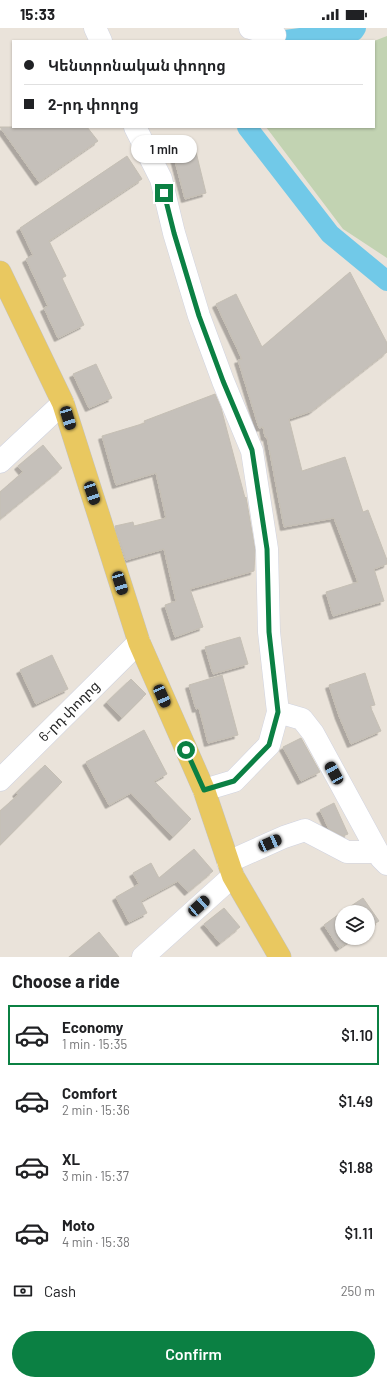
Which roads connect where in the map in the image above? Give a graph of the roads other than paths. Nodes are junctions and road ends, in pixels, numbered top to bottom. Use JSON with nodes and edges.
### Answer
{"nodes":[{"id":1,"x":95,"y":28,"type":"edge"},
{"id":2,"x":250,"y":28,"type":"edge"},
{"id":3,"x":275,"y":35,"type":"dead end"},
{"id":4,"x":101,"y":40,"type":"edge"},
{"id":5,"x":136,"y":128,"type":"edge"},
{"id":6,"x":0,"y":272,"type":"edge"},
{"id":7,"x":63,"y":403,"type":"junction"},
{"id":8,"x":0,"y":462,"type":"edge"},
{"id":9,"x":139,"y":642,"type":"junction"},
{"id":10,"x":278,"y":712,"type":"junction"},
{"id":11,"x":0,"y":780,"type":"edge"},
{"id":12,"x":204,"y":790,"type":"junction"},
{"id":13,"x":382,"y":858,"type":"edge"},
{"id":14,"x":231,"y":869,"type":"junction"},
{"id":15,"x":143,"y":957,"type":"edge"},
{"id":16,"x":280,"y":957,"type":"edge"}],
"edges":[{"from":1,"to":4,"type":"street"},
{"from":2,"to":3,"type":"street"},
{"from":5,"to":10,"type":"street"},
{"from":6,"to":7,"type":"main road"},
{"from":7,"to":8,"type":"street"},
{"from":7,"to":9,"type":"main road"},
{"from":9,"to":11,"type":"street","name":"6-րդ փողոց"},
{"from":9,"to":12,"type":"main road"},
{"from":10,"to":12,"type":"street"},
{"from":10,"to":13,"type":"street"},
{"from":12,"to":14,"type":"main road"},
{"from":13,"to":14,"type":"street"},
{"from":14,"to":15,"type":"street"},
{"from":14,"to":16,"type":"main road"}]}
